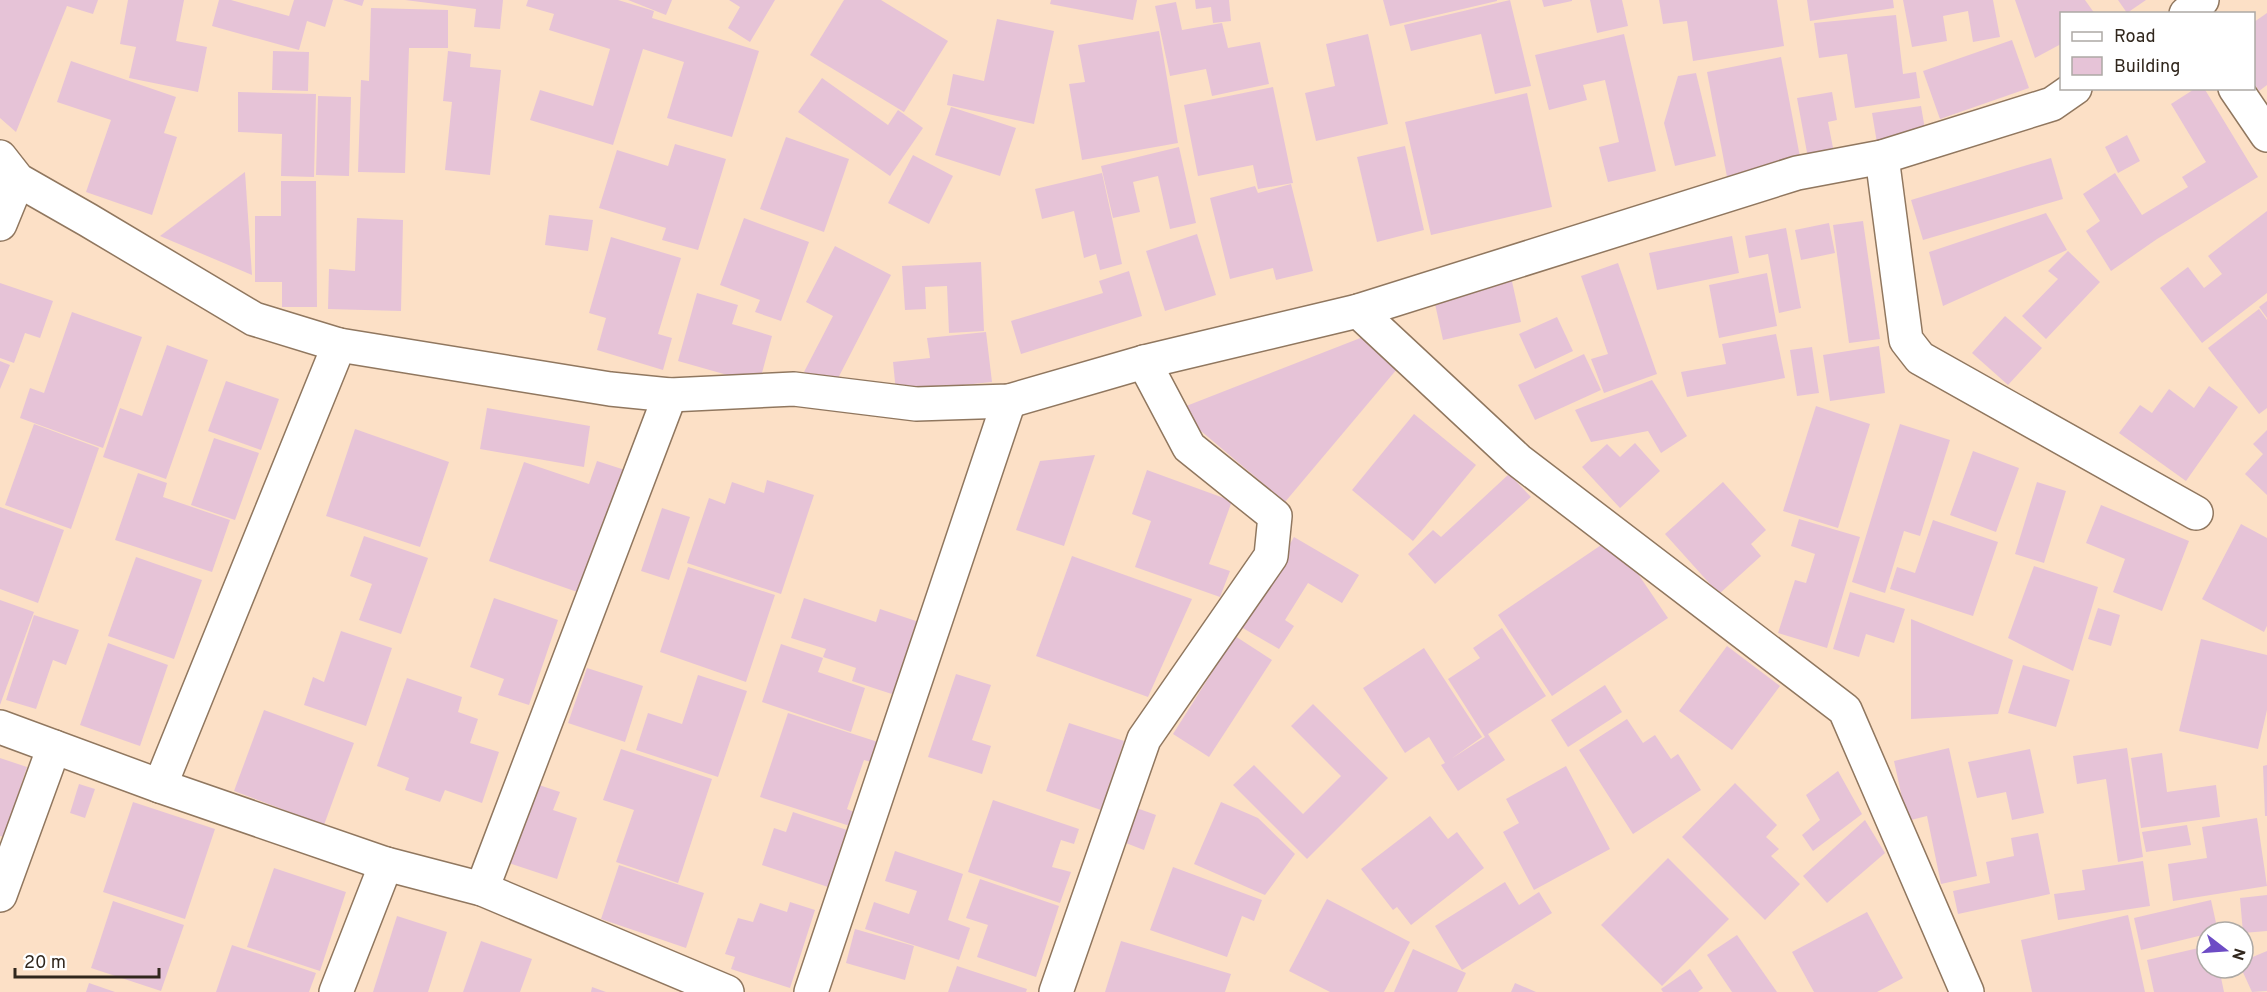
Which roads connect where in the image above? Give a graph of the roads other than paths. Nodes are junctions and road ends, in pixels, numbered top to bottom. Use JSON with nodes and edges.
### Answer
{"nodes":[{"id":1,"x":2202,"y":0,"type":"edge"},
{"id":2,"x":2188,"y":12,"type":"edge"},
{"id":3,"x":2072,"y":90,"type":"edge"},
{"id":4,"x":2236,"y":90,"type":"edge"},
{"id":5,"x":2267,"y":135,"type":"edge"},
{"id":6,"x":1882,"y":157,"type":"junction"},
{"id":7,"x":9,"y":168,"type":"edge"},
{"id":8,"x":0,"y":224,"type":"edge"},
{"id":9,"x":1358,"y":311,"type":"junction"},
{"id":10,"x":339,"y":345,"type":"junction"},
{"id":11,"x":1144,"y":362,"type":"junction"},
{"id":12,"x":670,"y":395,"type":"junction"},
{"id":13,"x":1009,"y":401,"type":"junction"},
{"id":14,"x":2196,"y":513,"type":"dead end"},
{"id":15,"x":0,"y":727,"type":"edge"},
{"id":16,"x":54,"y":747,"type":"junction"},
{"id":17,"x":160,"y":786,"type":"junction"},
{"id":18,"x":386,"y":864,"type":"junction"},
{"id":19,"x":482,"y":890,"type":"junction"},
{"id":20,"x":0,"y":895,"type":"edge"},
{"id":21,"x":714,"y":990,"type":"edge"},
{"id":22,"x":1966,"y":991,"type":"edge"},
{"id":23,"x":336,"y":992,"type":"edge"},
{"id":24,"x":811,"y":992,"type":"edge"},
{"id":25,"x":1056,"y":992,"type":"edge"}],
"edges":[{"from":1,"to":2,"type":"street"},
{"from":3,"to":6,"type":"street"},
{"from":4,"to":5,"type":"street"},
{"from":6,"to":9,"type":"street"},
{"from":6,"to":14,"type":"street"},
{"from":7,"to":8,"type":"street"},
{"from":7,"to":10,"type":"street"},
{"from":9,"to":11,"type":"street"},
{"from":9,"to":22,"type":"street"},
{"from":10,"to":12,"type":"street"},
{"from":10,"to":17,"type":"street"},
{"from":11,"to":13,"type":"street"},
{"from":11,"to":25,"type":"street"},
{"from":12,"to":13,"type":"street"},
{"from":12,"to":19,"type":"street"},
{"from":13,"to":24,"type":"street"},
{"from":15,"to":16,"type":"street"},
{"from":16,"to":17,"type":"street"},
{"from":16,"to":20,"type":"street"},
{"from":17,"to":18,"type":"street"},
{"from":18,"to":19,"type":"street"},
{"from":18,"to":23,"type":"street"},
{"from":19,"to":21,"type":"street"}]}
